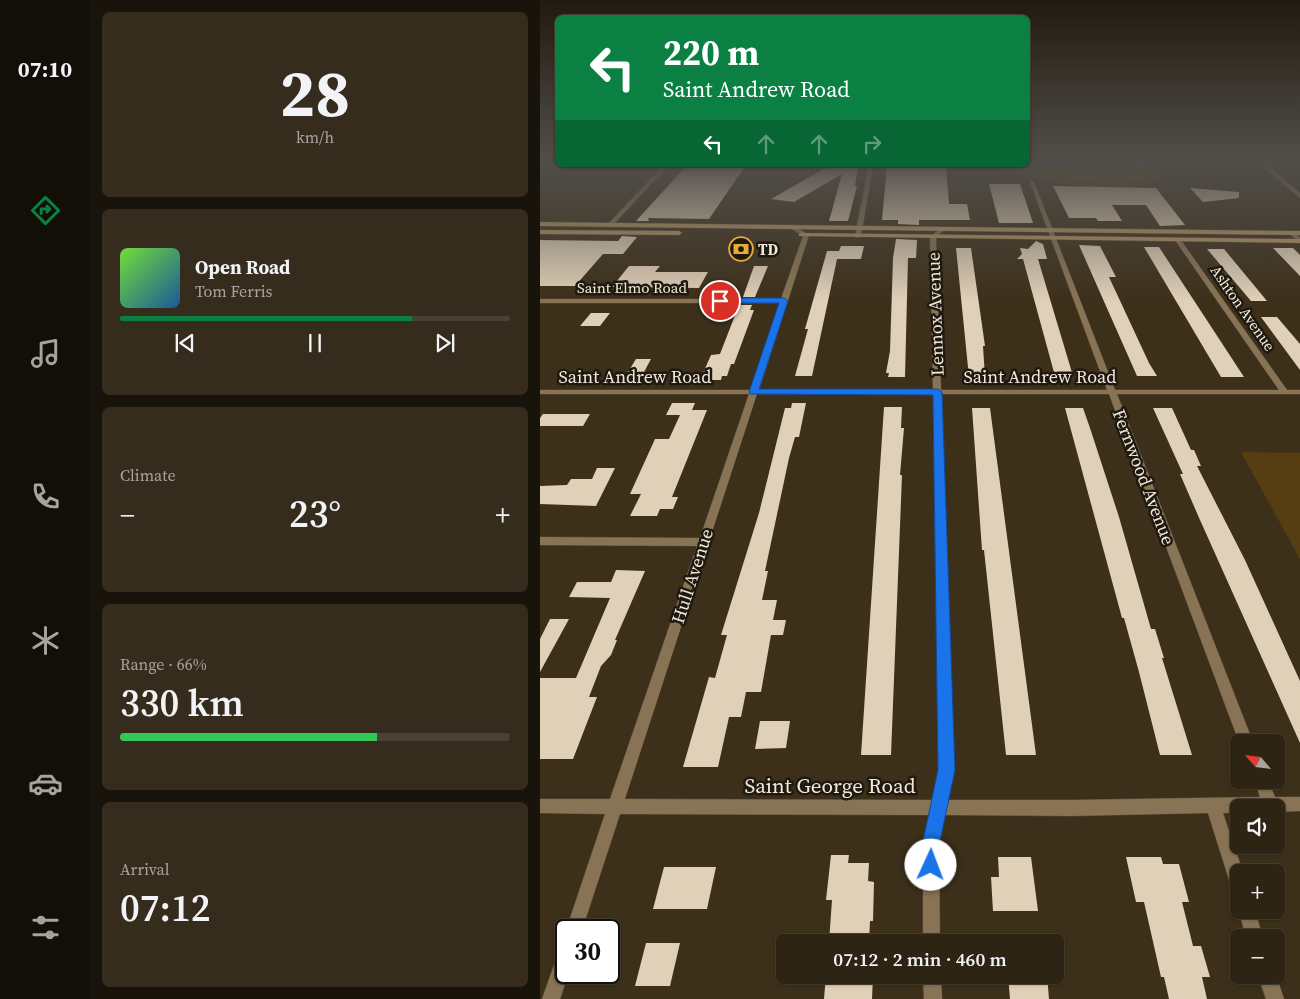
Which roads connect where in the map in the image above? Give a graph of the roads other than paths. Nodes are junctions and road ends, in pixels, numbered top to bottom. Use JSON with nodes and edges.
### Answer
{"nodes":[{"id":1,"x":627,"y":208,"type":"edge"},
{"id":2,"x":863,"y":208,"type":"edge"},
{"id":3,"x":1041,"y":208,"type":"edge"},
{"id":4,"x":540,"y":224,"type":"edge"},
{"id":5,"x":610,"y":225,"type":"junction"},
{"id":6,"x":732,"y":227,"type":"junction"},
{"id":7,"x":794,"y":228,"type":"junction"},
{"id":8,"x":859,"y":228,"type":"junction"},
{"id":9,"x":540,"y":232,"type":"edge"},
{"id":10,"x":602,"y":232,"type":"junction"},
{"id":11,"x":938,"y":233,"type":"junction"},
{"id":12,"x":1292,"y":233,"type":"junction"},
{"id":13,"x":1300,"y":233,"type":"edge"},
{"id":14,"x":717,"y":234,"type":"junction"},
{"id":15,"x":748,"y":234,"type":"dead end"},
{"id":16,"x":786,"y":234,"type":"dead end"},
{"id":17,"x":1051,"y":234,"type":"junction"},
{"id":18,"x":806,"y":235,"type":"junction"},
{"id":19,"x":858,"y":236,"type":"junction"},
{"id":20,"x":1178,"y":240,"type":"junction"},
{"id":21,"x":1300,"y":241,"type":"edge"},
{"id":22,"x":540,"y":301,"type":"edge"},
{"id":23,"x":784,"y":301,"type":"junction"},
{"id":24,"x":540,"y":392,"type":"edge"},
{"id":25,"x":753,"y":392,"type":"junction"},
{"id":26,"x":938,"y":392,"type":"junction"},
{"id":27,"x":1111,"y":392,"type":"junction"},
{"id":28,"x":1285,"y":392,"type":"junction"},
{"id":29,"x":1300,"y":392,"type":"edge"},
{"id":30,"x":540,"y":541,"type":"edge"},
{"id":31,"x":704,"y":542,"type":"junction"},
{"id":32,"x":1243,"y":734,"type":"edge"},
{"id":33,"x":1285,"y":804,"type":"edge"},
{"id":34,"x":1300,"y":804,"type":"edge"},
{"id":35,"x":540,"y":806,"type":"edge"},
{"id":36,"x":616,"y":806,"type":"junction"},
{"id":37,"x":1230,"y":806,"type":"edge"},
{"id":38,"x":938,"y":807,"type":"junction"},
{"id":39,"x":1214,"y":807,"type":"junction"},
{"id":40,"x":1232,"y":864,"type":"edge"},
{"id":41,"x":578,"y":919,"type":"edge"},
{"id":42,"x":932,"y":934,"type":"edge"},
{"id":43,"x":556,"y":984,"type":"edge"},
{"id":44,"x":932,"y":984,"type":"edge"},
{"id":45,"x":1271,"y":984,"type":"edge"},
{"id":46,"x":551,"y":999,"type":"edge"},
{"id":47,"x":933,"y":999,"type":"edge"},
{"id":48,"x":1275,"y":999,"type":"edge"}],
"edges":[{"from":1,"to":5,"type":"street"},
{"from":2,"to":8,"type":"street"},
{"from":3,"to":17,"type":"street","name":"Fernwood Avenue"},
{"from":4,"to":5,"type":"main road"},
{"from":5,"to":6,"type":"main road"},
{"from":5,"to":10,"type":"main road"},
{"from":6,"to":7,"type":"main road"},
{"from":6,"to":14,"type":"main road"},
{"from":7,"to":8,"type":"main road"},
{"from":7,"to":18,"type":"street"},
{"from":8,"to":11,"type":"main road"},
{"from":8,"to":19,"type":"street"},
{"from":9,"to":10,"type":"main road"},
{"from":10,"to":14,"type":"main road"},
{"from":11,"to":17,"type":"main road"},
{"from":11,"to":17,"type":"main road"},
{"from":11,"to":19,"type":"main road"},
{"from":11,"to":26,"type":"street","name":"Lennox Avenue"},
{"from":12,"to":13,"type":"main road"},
{"from":12,"to":17,"type":"main road"},
{"from":12,"to":21,"type":"street"},
{"from":14,"to":15,"type":"main road"},
{"from":16,"to":18,"type":"main road"},
{"from":17,"to":20,"type":"main road"},
{"from":17,"to":27,"type":"street","name":"Fernwood Avenue"},
{"from":18,"to":19,"type":"main road"},
{"from":18,"to":23,"type":"street","name":"Hull Avenue"},
{"from":20,"to":21,"type":"main road"},
{"from":20,"to":28,"type":"street","name":"Ashton Avenue"},
{"from":22,"to":23,"type":"street","name":"Saint Elmo Road"},
{"from":23,"to":25,"type":"street","name":"Hull Avenue"},
{"from":24,"to":25,"type":"street","name":"Saint Andrew Road"},
{"from":25,"to":26,"type":"street","name":"Saint Andrew Road"},
{"from":25,"to":31,"type":"street","name":"Hull Avenue"},
{"from":26,"to":27,"type":"street","name":"Saint Andrew Road"},
{"from":26,"to":38,"type":"street","name":"Lennox Avenue"},
{"from":27,"to":28,"type":"street","name":"Saint Andrew Road"},
{"from":27,"to":32,"type":"street","name":"Fernwood Avenue"},
{"from":28,"to":29,"type":"street","name":"Saint Andrew Road"},
{"from":30,"to":31,"type":"street"},
{"from":31,"to":36,"type":"street","name":"Hull Avenue"},
{"from":33,"to":34,"type":"street","name":"Saint George Road"},
{"from":35,"to":36,"type":"street","name":"Saint George Road"},
{"from":36,"to":38,"type":"street","name":"Saint George Road"},
{"from":36,"to":41,"type":"street","name":"Hull Avenue"},
{"from":37,"to":39,"type":"street","name":"Saint George Road"},
{"from":38,"to":39,"type":"street","name":"Saint George Road"},
{"from":38,"to":42,"type":"street","name":"Lennox Avenue"},
{"from":39,"to":40,"type":"street"},
{"from":43,"to":46,"type":"street"},
{"from":44,"to":47,"type":"street"},
{"from":45,"to":48,"type":"street"}]}
